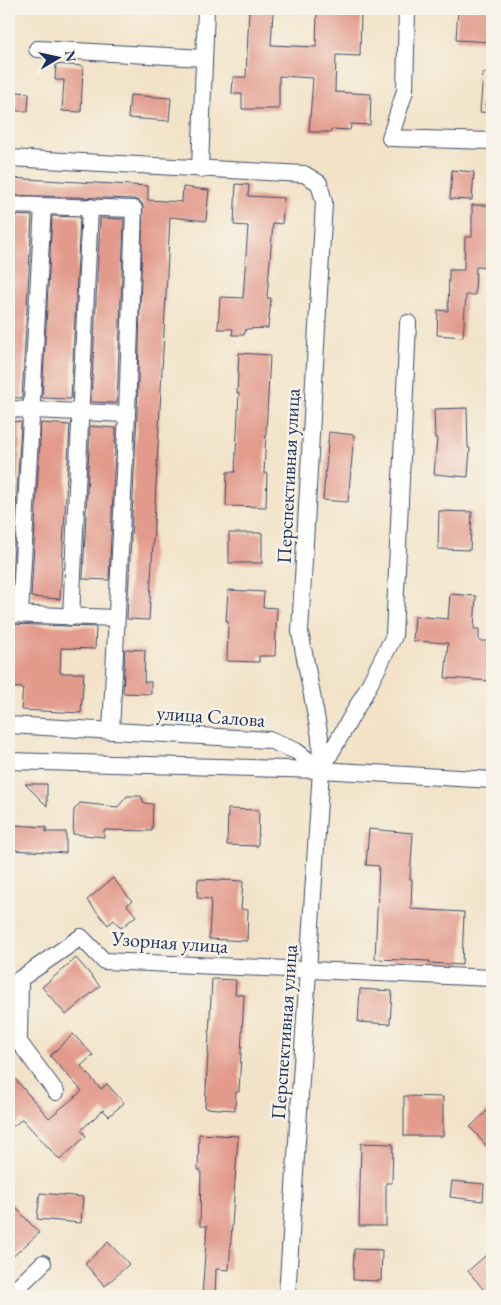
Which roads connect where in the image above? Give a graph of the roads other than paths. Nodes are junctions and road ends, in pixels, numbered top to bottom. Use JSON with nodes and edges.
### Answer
{"nodes":[{"id":1,"x":206,"y":9,"type":"edge"},
{"id":2,"x":407,"y":9,"type":"edge"},
{"id":3,"x":37,"y":49,"type":"dead end"},
{"id":4,"x":204,"y":58,"type":"junction"},
{"id":5,"x":492,"y":142,"type":"edge"},
{"id":6,"x":9,"y":158,"type":"edge"},
{"id":7,"x":200,"y":169,"type":"junction"},
{"id":8,"x":9,"y":205,"type":"edge"},
{"id":9,"x":44,"y":206,"type":"junction"},
{"id":10,"x":90,"y":208,"type":"junction"},
{"id":11,"x":408,"y":322,"type":"dead end"},
{"id":12,"x":9,"y":409,"type":"edge"},
{"id":13,"x":32,"y":410,"type":"junction"},
{"id":14,"x":80,"y":412,"type":"junction"},
{"id":15,"x":127,"y":414,"type":"junction"},
{"id":16,"x":14,"y":614,"type":"edge"},
{"id":17,"x":71,"y":617,"type":"junction"},
{"id":18,"x":116,"y":618,"type":"junction"},
{"id":19,"x":9,"y":725,"type":"edge"},
{"id":20,"x":111,"y":732,"type":"junction"},
{"id":21,"x":9,"y":761,"type":"edge"},
{"id":22,"x":321,"y":770,"type":"junction"},
{"id":23,"x":492,"y":780,"type":"edge"},
{"id":24,"x":309,"y":971,"type":"junction"},
{"id":25,"x":15,"y":978,"type":"edge"},
{"id":26,"x":492,"y":978,"type":"edge"},
{"id":27,"x":14,"y":1042,"type":"edge"},
{"id":28,"x":56,"y":1092,"type":"dead end"},
{"id":29,"x":44,"y":1264,"type":"dead end"},
{"id":30,"x":11,"y":1294,"type":"edge"},
{"id":31,"x":288,"y":1296,"type":"edge"}],
"edges":[{"from":1,"to":4,"type":"street"},
{"from":2,"to":5,"type":"street"},
{"from":3,"to":4,"type":"street"},
{"from":4,"to":7,"type":"street"},
{"from":6,"to":7,"type":"street"},
{"from":7,"to":22,"type":"street","name":"Перспективная улица"},
{"from":8,"to":9,"type":"street"},
{"from":9,"to":10,"type":"street"},
{"from":9,"to":13,"type":"street"},
{"from":10,"to":14,"type":"street"},
{"from":10,"to":15,"type":"street"},
{"from":11,"to":22,"type":"street","name":"Перспективная улица"},
{"from":12,"to":13,"type":"street"},
{"from":13,"to":14,"type":"street"},
{"from":13,"to":16,"type":"street"},
{"from":14,"to":15,"type":"street"},
{"from":14,"to":17,"type":"street"},
{"from":15,"to":18,"type":"street"},
{"from":16,"to":17,"type":"street"},
{"from":17,"to":18,"type":"street"},
{"from":18,"to":20,"type":"street"},
{"from":19,"to":20,"type":"street","name":"улица Салова"},
{"from":20,"to":22,"type":"street","name":"улица Салова"},
{"from":21,"to":22,"type":"street"},
{"from":22,"to":23,"type":"street"},
{"from":22,"to":24,"type":"street","name":"Перспективная улица"},
{"from":24,"to":25,"type":"street","name":"Узорная улица"},
{"from":24,"to":26,"type":"street"},
{"from":24,"to":31,"type":"street","name":"Перспективная улица"},
{"from":25,"to":27,"type":"street"},
{"from":27,"to":28,"type":"street"},
{"from":29,"to":30,"type":"street"}]}
